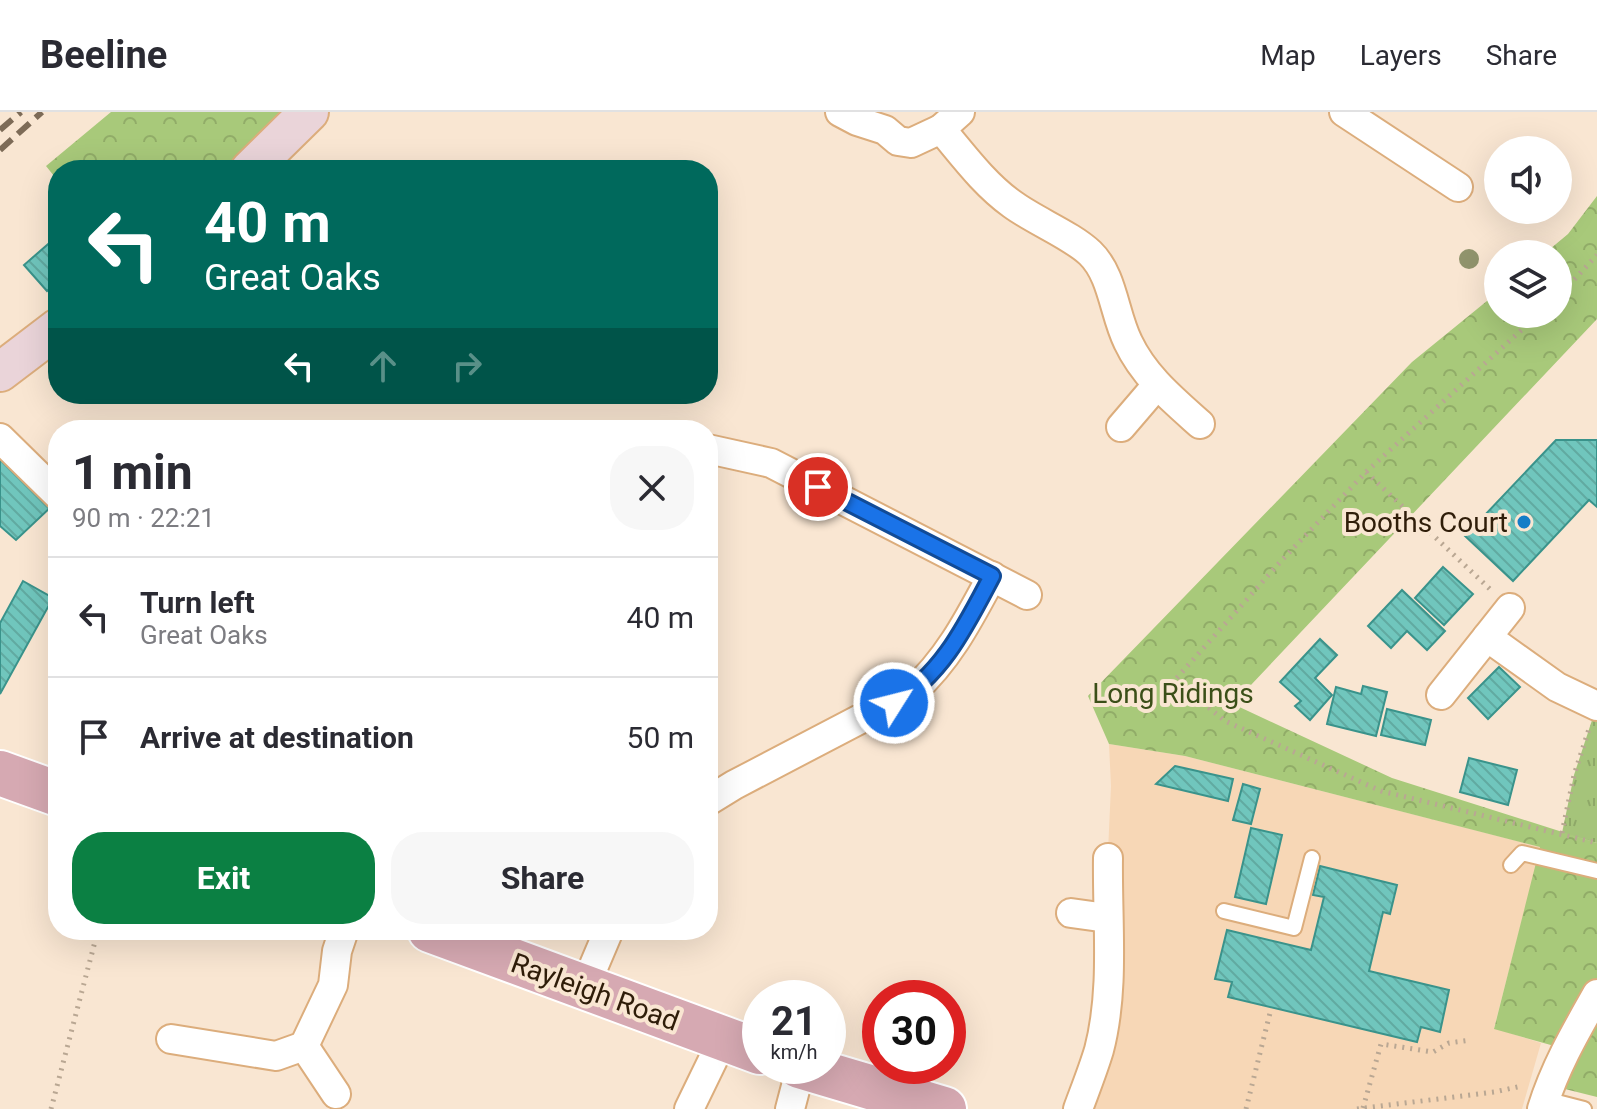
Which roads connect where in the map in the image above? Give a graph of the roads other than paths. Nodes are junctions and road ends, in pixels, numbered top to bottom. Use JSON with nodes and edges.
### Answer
{"nodes":[{"id":1,"x":309,"y":112,"type":"edge"},
{"id":2,"x":840,"y":112,"type":"edge"},
{"id":3,"x":1344,"y":112,"type":"edge"},
{"id":4,"x":951,"y":120,"type":"edge"},
{"id":5,"x":260,"y":160,"type":"edge"},
{"id":6,"x":1458,"y":187,"type":"dead end"},
{"id":7,"x":48,"y":336,"type":"edge"},
{"id":8,"x":0,"y":372,"type":"edge"},
{"id":9,"x":1157,"y":385,"type":"junction"},
{"id":10,"x":1200,"y":424,"type":"dead end"},
{"id":11,"x":1121,"y":427,"type":"dead end"},
{"id":12,"x":0,"y":438,"type":"edge"},
{"id":13,"x":718,"y":451,"type":"edge"},
{"id":14,"x":48,"y":485,"type":"edge"},
{"id":15,"x":992,"y":576,"type":"junction"},
{"id":16,"x":1027,"y":595,"type":"dead end"},
{"id":17,"x":1510,"y":608,"type":"road end"},
{"id":18,"x":1487,"y":637,"type":"junction"},
{"id":19,"x":1441,"y":695,"type":"dead end"},
{"id":20,"x":1597,"y":706,"type":"edge"},
{"id":21,"x":0,"y":773,"type":"edge"},
{"id":22,"x":48,"y":790,"type":"edge"},
{"id":23,"x":718,"y":795,"type":"edge"},
{"id":24,"x":1108,"y":858,"type":"dead end"},
{"id":25,"x":1312,"y":858,"type":"dead end"},
{"id":26,"x":1511,"y":865,"type":"dead end"},
{"id":27,"x":1597,"y":871,"type":"edge"},
{"id":28,"x":1224,"y":911,"type":"dead end"},
{"id":29,"x":1071,"y":913,"type":"dead end"},
{"id":30,"x":1107,"y":918,"type":"junction"},
{"id":31,"x":341,"y":940,"type":"edge"},
{"id":32,"x":456,"y":940,"type":"edge"},
{"id":33,"x":605,"y":940,"type":"edge"},
{"id":34,"x":584,"y":989,"type":"junction"},
{"id":35,"x":1597,"y":994,"type":"edge"},
{"id":36,"x":171,"y":1039,"type":"dead end"},
{"id":37,"x":304,"y":1046,"type":"junction"},
{"id":38,"x":741,"y":1046,"type":"edge"},
{"id":39,"x":846,"y":1080,"type":"edge"},
{"id":40,"x":796,"y":1084,"type":"edge"},
{"id":41,"x":336,"y":1094,"type":"dead end"},
{"id":42,"x":1545,"y":1098,"type":"edge"},
{"id":43,"x":689,"y":1109,"type":"edge"},
{"id":44,"x":790,"y":1109,"type":"edge"},
{"id":45,"x":944,"y":1109,"type":"edge"},
{"id":46,"x":1078,"y":1109,"type":"edge"},
{"id":47,"x":1584,"y":1109,"type":"edge"}],
"edges":[{"from":1,"to":5,"type":"street"},
{"from":2,"to":4,"type":"street"},
{"from":3,"to":6,"type":"street"},
{"from":4,"to":9,"type":"street"},
{"from":7,"to":8,"type":"street"},
{"from":9,"to":10,"type":"street"},
{"from":9,"to":11,"type":"street"},
{"from":12,"to":14,"type":"street"},
{"from":13,"to":15,"type":"street"},
{"from":15,"to":16,"type":"street"},
{"from":15,"to":23,"type":"street"},
{"from":17,"to":18,"type":"street"},
{"from":18,"to":19,"type":"street"},
{"from":18,"to":20,"type":"street"},
{"from":21,"to":22,"type":"main road"},
{"from":24,"to":30,"type":"street"},
{"from":25,"to":28,"type":"lane"},
{"from":26,"to":27,"type":"lane"},
{"from":29,"to":30,"type":"street"},
{"from":30,"to":46,"type":"street"},
{"from":31,"to":37,"type":"street"},
{"from":32,"to":34,"type":"main road","name":"Rayleigh Road"},
{"from":33,"to":34,"type":"street"},
{"from":34,"to":38,"type":"main road","name":"Rayleigh Road"},
{"from":35,"to":42,"type":"street"},
{"from":36,"to":37,"type":"street"},
{"from":37,"to":41,"type":"street"},
{"from":38,"to":43,"type":"street"},
{"from":39,"to":45,"type":"main road"},
{"from":40,"to":44,"type":"street"},
{"from":42,"to":47,"type":"lane"}]}
